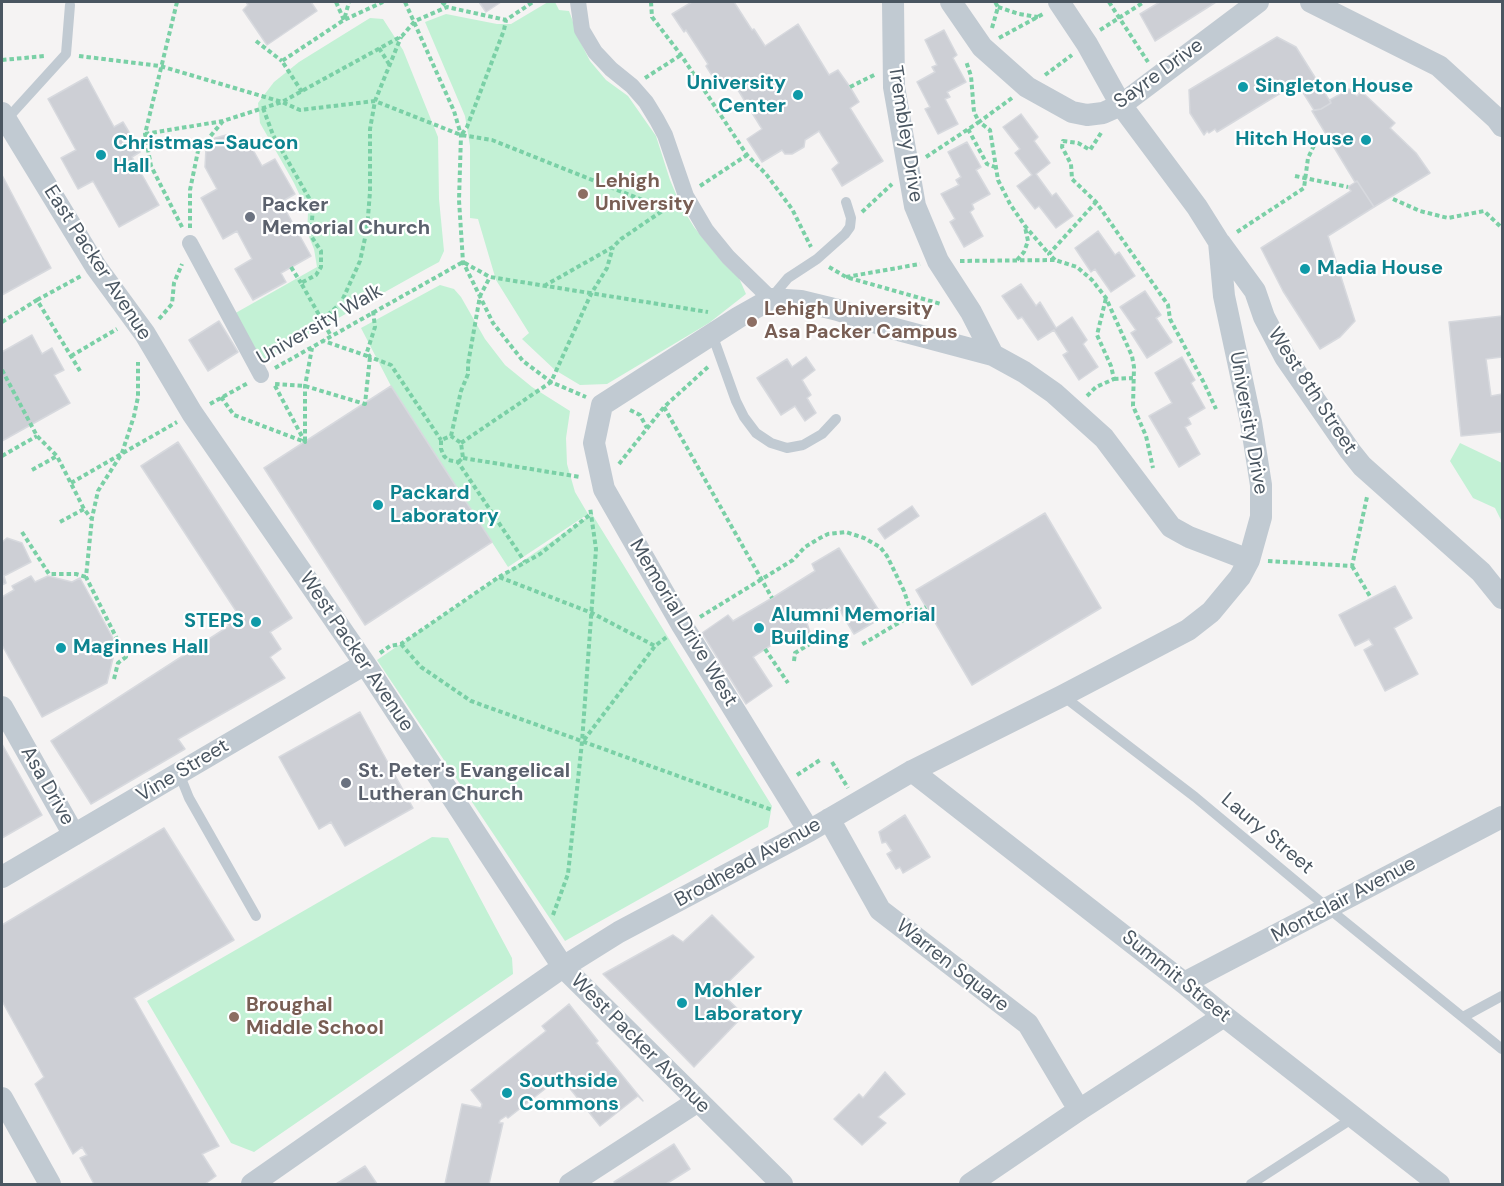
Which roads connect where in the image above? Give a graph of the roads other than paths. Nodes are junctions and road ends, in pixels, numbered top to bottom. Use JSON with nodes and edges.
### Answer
{"nodes":[{"id":1,"x":578,"y":2,"type":"edge"},
{"id":2,"x":893,"y":2,"type":"edge"},
{"id":3,"x":951,"y":2,"type":"edge"},
{"id":4,"x":1258,"y":2,"type":"edge"},
{"id":5,"x":1311,"y":2,"type":"edge"},
{"id":6,"x":1060,"y":3,"type":"edge"},
{"id":7,"x":70,"y":6,"type":"dead end"},
{"id":8,"x":1112,"y":109,"type":"junction"},
{"id":9,"x":4,"y":117,"type":"edge"},
{"id":10,"x":1503,"y":126,"type":"edge"},
{"id":11,"x":846,"y":202,"type":"dead end"},
{"id":12,"x":1226,"y":238,"type":"junction"},
{"id":13,"x":190,"y":243,"type":"road end"},
{"id":14,"x":771,"y":299,"type":"junction"},
{"id":15,"x":712,"y":334,"type":"junction"},
{"id":16,"x":993,"y":355,"type":"junction"},
{"id":17,"x":261,"y":375,"type":"road end"},
{"id":18,"x":192,"y":413,"type":"joint"},
{"id":19,"x":836,"y":418,"type":"dead end"},
{"id":20,"x":1257,"y":560,"type":"junction"},
{"id":21,"x":1503,"y":598,"type":"edge"},
{"id":22,"x":365,"y":664,"type":"junction"},
{"id":23,"x":1062,"y":696,"type":"junction"},
{"id":24,"x":2,"y":707,"type":"edge"},
{"id":25,"x":912,"y":771,"type":"junction"},
{"id":26,"x":179,"y":774,"type":"junction"},
{"id":27,"x":1503,"y":816,"type":"edge"},
{"id":28,"x":829,"y":819,"type":"junction"},
{"id":29,"x":809,"y":831,"type":"junction"},
{"id":30,"x":74,"y":835,"type":"junction"},
{"id":31,"x":2,"y":877,"type":"edge"},
{"id":32,"x":1328,"y":908,"type":"junction"},
{"id":33,"x":256,"y":916,"type":"dead end"},
{"id":34,"x":563,"y":967,"type":"junction"},
{"id":35,"x":1184,"y":982,"type":"junction"},
{"id":36,"x":1503,"y":996,"type":"edge"},
{"id":37,"x":1224,"y":1016,"type":"junction"},
{"id":38,"x":1463,"y":1017,"type":"junction"},
{"id":39,"x":1503,"y":1049,"type":"edge"},
{"id":40,"x":2,"y":1098,"type":"edge"},
{"id":41,"x":698,"y":1101,"type":"junction"},
{"id":42,"x":1079,"y":1110,"type":"junction"},
{"id":43,"x":1353,"y":1118,"type":"junction"},
{"id":44,"x":779,"y":1184,"type":"edge"},
{"id":45,"x":50,"y":1185,"type":"edge"},
{"id":46,"x":252,"y":1185,"type":"edge"},
{"id":47,"x":570,"y":1185,"type":"edge"},
{"id":48,"x":970,"y":1185,"type":"edge"},
{"id":49,"x":1251,"y":1185,"type":"edge"},
{"id":50,"x":1439,"y":1185,"type":"edge"}],
"edges":[{"from":1,"to":14,"type":"street"},
{"from":2,"to":16,"type":"street","name":"Trembley Drive"},
{"from":3,"to":8,"type":"street","name":"Sayre Drive"},
{"from":4,"to":8,"type":"street","name":"Sayre Drive"},
{"from":5,"to":10,"type":"street"},
{"from":6,"to":8,"type":"street","name":"University Drive"},
{"from":7,"to":9,"type":"lane"},
{"from":8,"to":12,"type":"street","name":"University Drive"},
{"from":9,"to":18,"type":"street","name":"East Packer Avenue"},
{"from":11,"to":14,"type":"lane"},
{"from":12,"to":20,"type":"street","name":"University Drive"},
{"from":12,"to":21,"type":"street","name":"West 8th Street"},
{"from":13,"to":17,"type":"street"},
{"from":14,"to":15,"type":"street"},
{"from":14,"to":16,"type":"street"},
{"from":15,"to":19,"type":"lane"},
{"from":15,"to":29,"type":"street","name":"Memorial Drive West"},
{"from":16,"to":20,"type":"street"},
{"from":18,"to":22,"type":"street","name":"West Packer Avenue"},
{"from":20,"to":23,"type":"street","name":"Brodhead Avenue"},
{"from":22,"to":26,"type":"street","name":"Vine Street"},
{"from":22,"to":34,"type":"street","name":"West Packer Avenue"},
{"from":23,"to":25,"type":"street","name":"Brodhead Avenue"},
{"from":23,"to":32,"type":"lane","name":"Laury Street"},
{"from":24,"to":30,"type":"street","name":"Asa Drive"},
{"from":25,"to":28,"type":"street","name":"Brodhead Avenue"},
{"from":25,"to":35,"type":"street","name":"Summit Street"},
{"from":26,"to":30,"type":"street","name":"Vine Street"},
{"from":26,"to":33,"type":"lane"},
{"from":27,"to":32,"type":"street","name":"Montclair Avenue"},
{"from":28,"to":29,"type":"street","name":"Brodhead Avenue"},
{"from":28,"to":42,"type":"street","name":"Warren Square"},
{"from":29,"to":34,"type":"street","name":"Brodhead Avenue"},
{"from":30,"to":31,"type":"street","name":"Vine Street"},
{"from":32,"to":35,"type":"street","name":"Montclair Avenue"},
{"from":32,"to":38,"type":"lane","name":"Laury Street"},
{"from":34,"to":41,"type":"street","name":"West Packer Avenue"},
{"from":34,"to":46,"type":"street","name":"Brodhead Avenue"},
{"from":35,"to":37,"type":"street","name":"Summit Street"},
{"from":36,"to":38,"type":"lane"},
{"from":37,"to":42,"type":"street"},
{"from":37,"to":43,"type":"street","name":"Summit Street"},
{"from":38,"to":39,"type":"lane","name":"Laury Street"},
{"from":40,"to":45,"type":"street"},
{"from":41,"to":44,"type":"street","name":"West Packer Avenue"},
{"from":41,"to":47,"type":"street"},
{"from":42,"to":48,"type":"street"},
{"from":43,"to":49,"type":"lane"},
{"from":43,"to":50,"type":"street","name":"Summit Street"}]}
